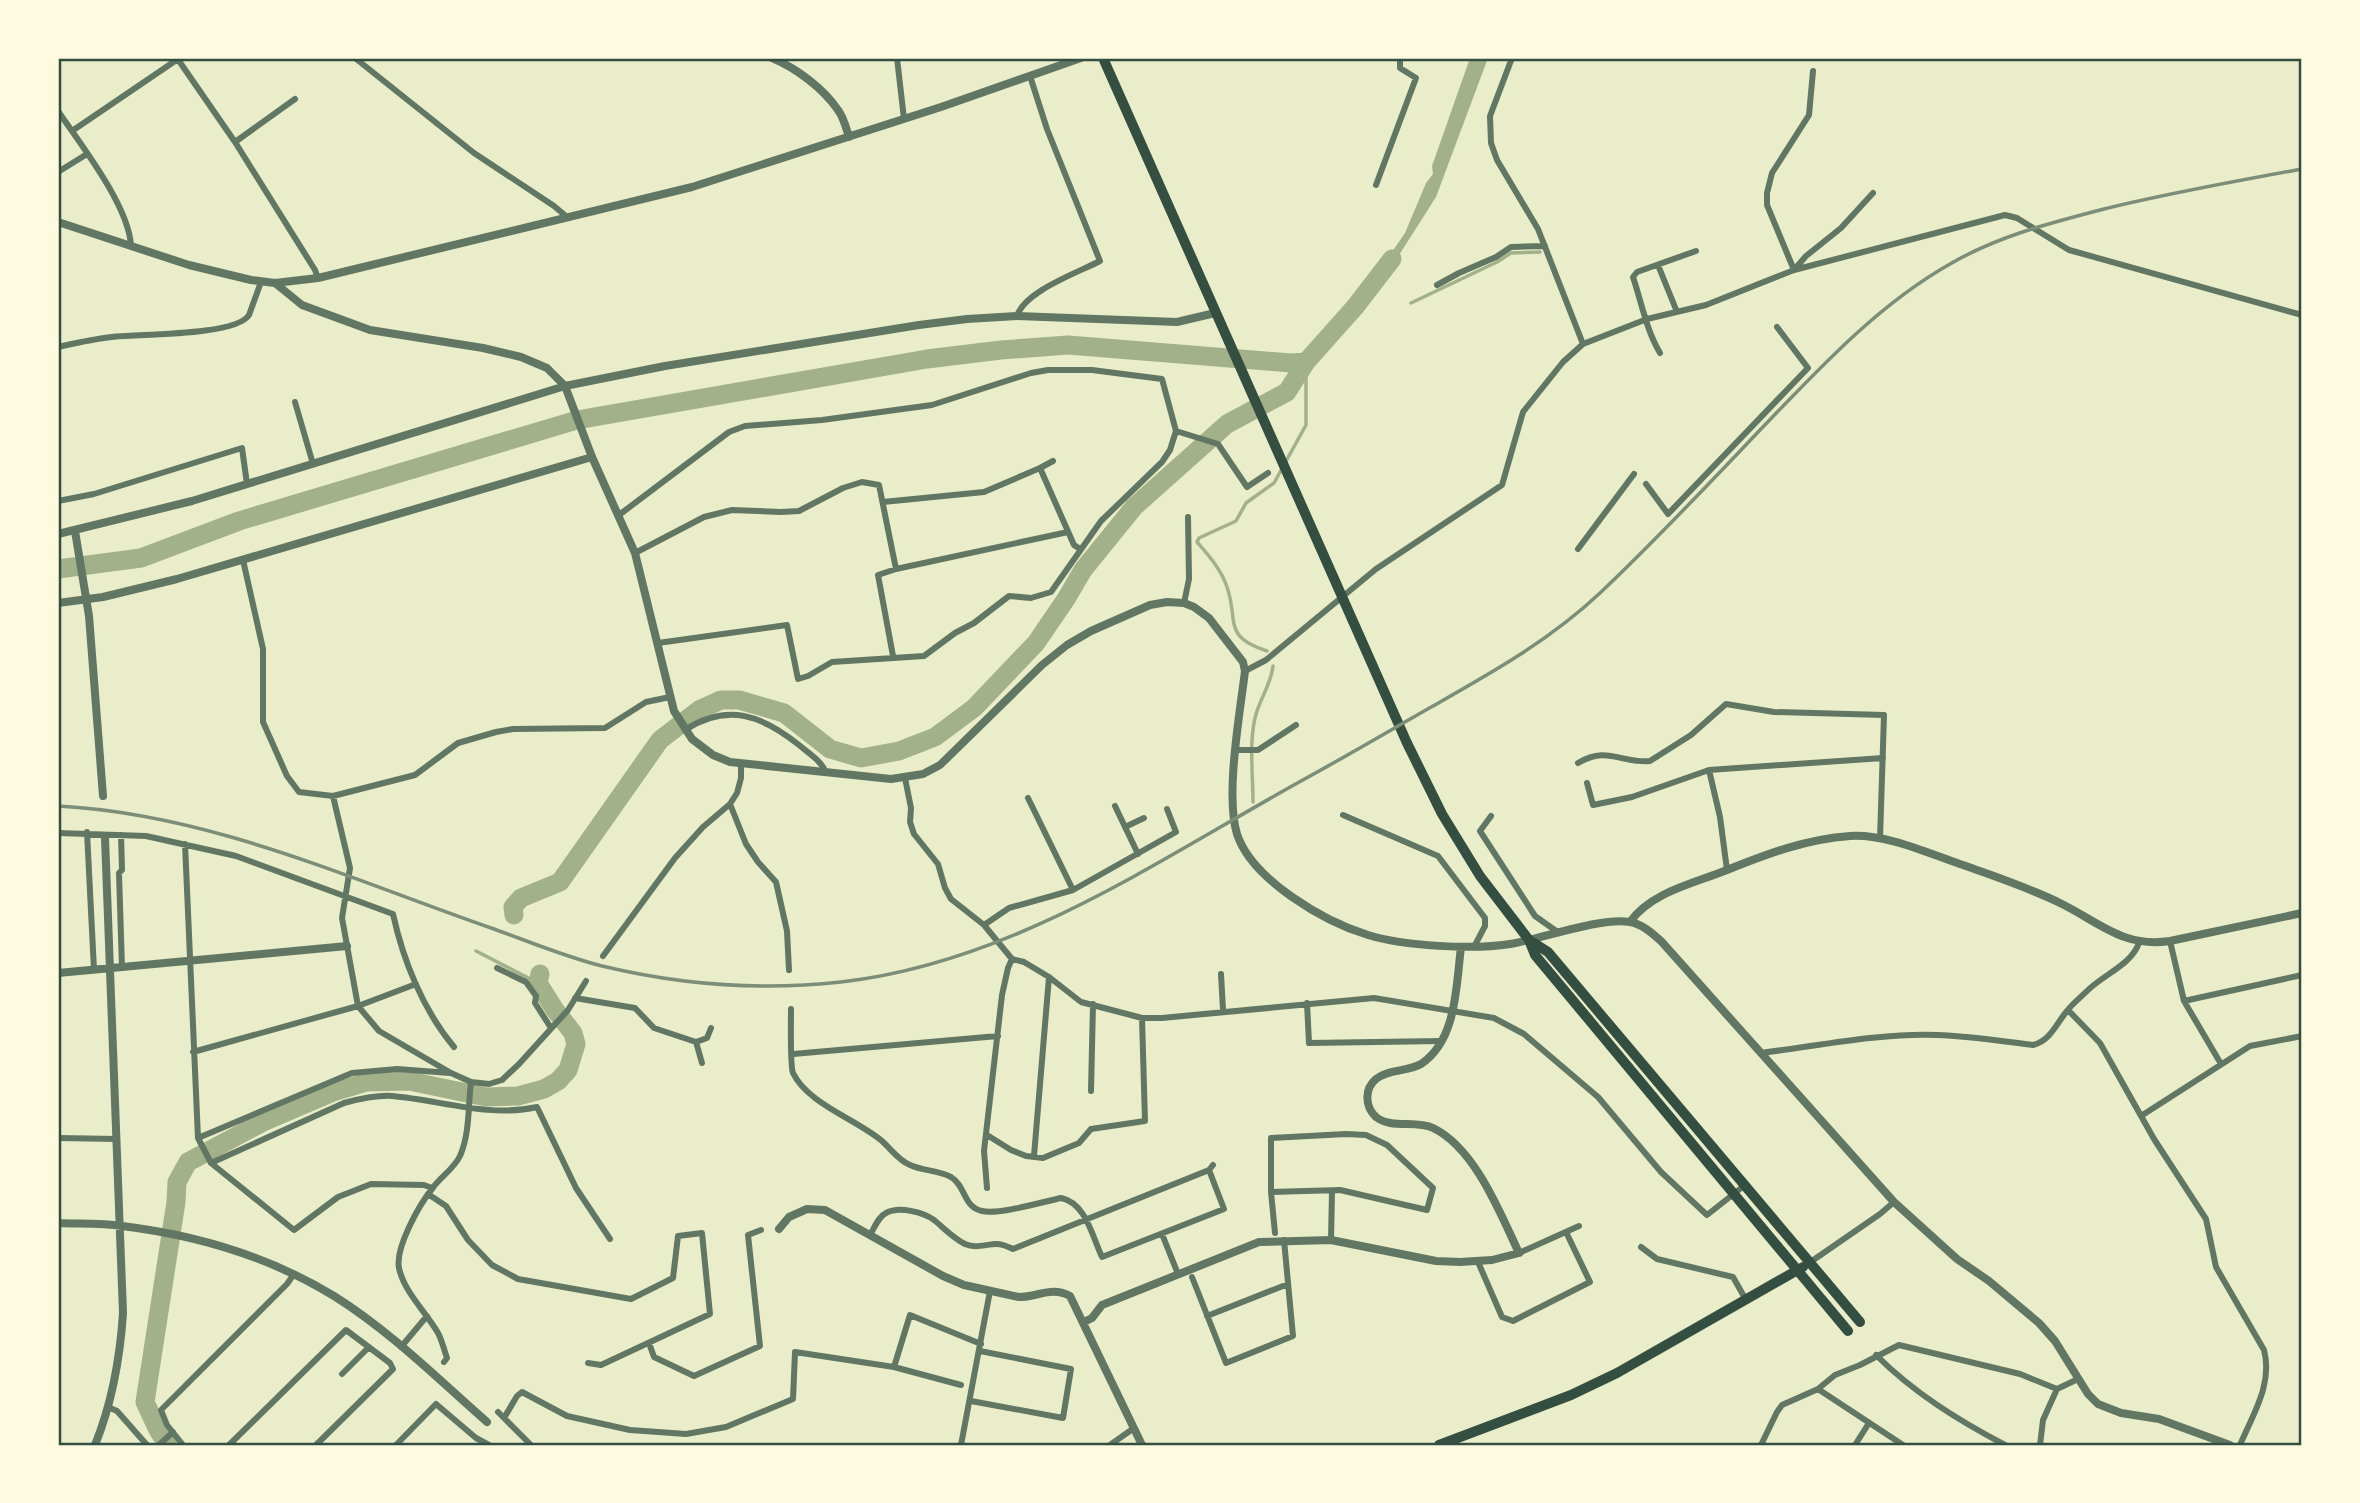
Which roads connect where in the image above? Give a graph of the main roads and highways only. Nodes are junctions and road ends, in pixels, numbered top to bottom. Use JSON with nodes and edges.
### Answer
{"nodes":[{"id":1,"x":1103,"y":58,"type":"edge"},
{"id":2,"x":1529,"y":940,"type":"junction"},
{"id":3,"x":1809,"y":1263,"type":"junction"},
{"id":4,"x":1798,"y":1270,"type":"junction"},
{"id":5,"x":1860,"y":1321,"type":"dead end"},
{"id":6,"x":1848,"y":1331,"type":"dead end"},
{"id":7,"x":1438,"y":1445,"type":"edge"}],
"edges":[{"from":1,"to":2,"type":"main road"},
{"from":2,"to":3,"type":"main road"},
{"from":2,"to":4,"type":"main road"},
{"from":3,"to":4,"type":"main road"},
{"from":3,"to":5,"type":"main road"},
{"from":4,"to":6,"type":"main road"},
{"from":4,"to":7,"type":"main road"}]}
